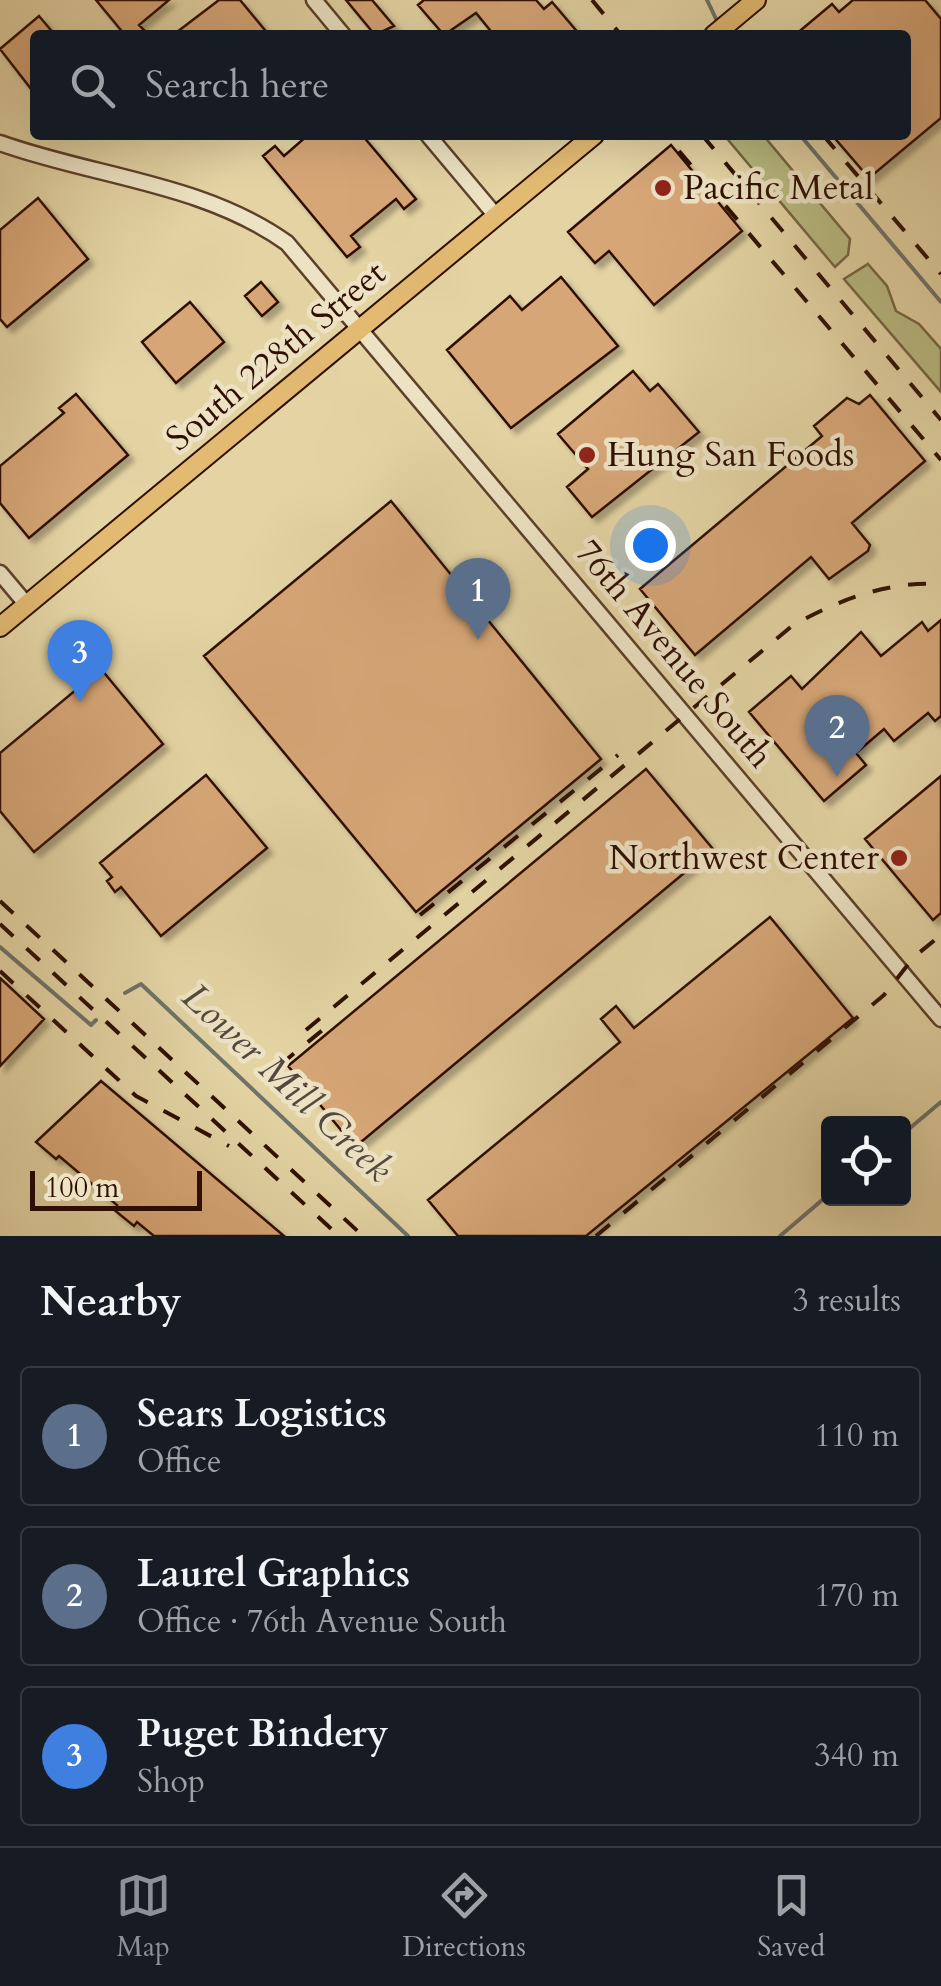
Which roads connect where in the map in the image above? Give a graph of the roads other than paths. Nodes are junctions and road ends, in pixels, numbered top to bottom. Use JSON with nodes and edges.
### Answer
{"nodes":[{"id":1,"x":314,"y":0,"type":"edge"},
{"id":2,"x":756,"y":0,"type":"edge"},
{"id":3,"x":340,"y":30,"type":"edge"},
{"id":4,"x":720,"y":30,"type":"edge"},
{"id":5,"x":432,"y":140,"type":"edge"},
{"id":6,"x":588,"y":140,"type":"edge"},
{"id":7,"x":0,"y":143,"type":"edge"},
{"id":8,"x":496,"y":216,"type":"junction"},
{"id":9,"x":361,"y":329,"type":"junction"},
{"id":10,"x":0,"y":573,"type":"edge"},
{"id":11,"x":27,"y":604,"type":"junction"},
{"id":12,"x":0,"y":627,"type":"edge"},
{"id":13,"x":941,"y":1018,"type":"edge"}],
"edges":[{"from":1,"to":3,"type":"street"},
{"from":2,"to":4,"type":"main road"},
{"from":5,"to":8,"type":"street"},
{"from":6,"to":8,"type":"main road","name":"South 228th Street"},
{"from":7,"to":9,"type":"street","name":"76th Avenue South"},
{"from":8,"to":9,"type":"main road","name":"South 228th Street"},
{"from":9,"to":11,"type":"main road","name":"South 228th Street"},
{"from":9,"to":13,"type":"street","name":"76th Avenue South"},
{"from":10,"to":11,"type":"street"},
{"from":11,"to":12,"type":"main road","name":"South 228th Street"}]}
